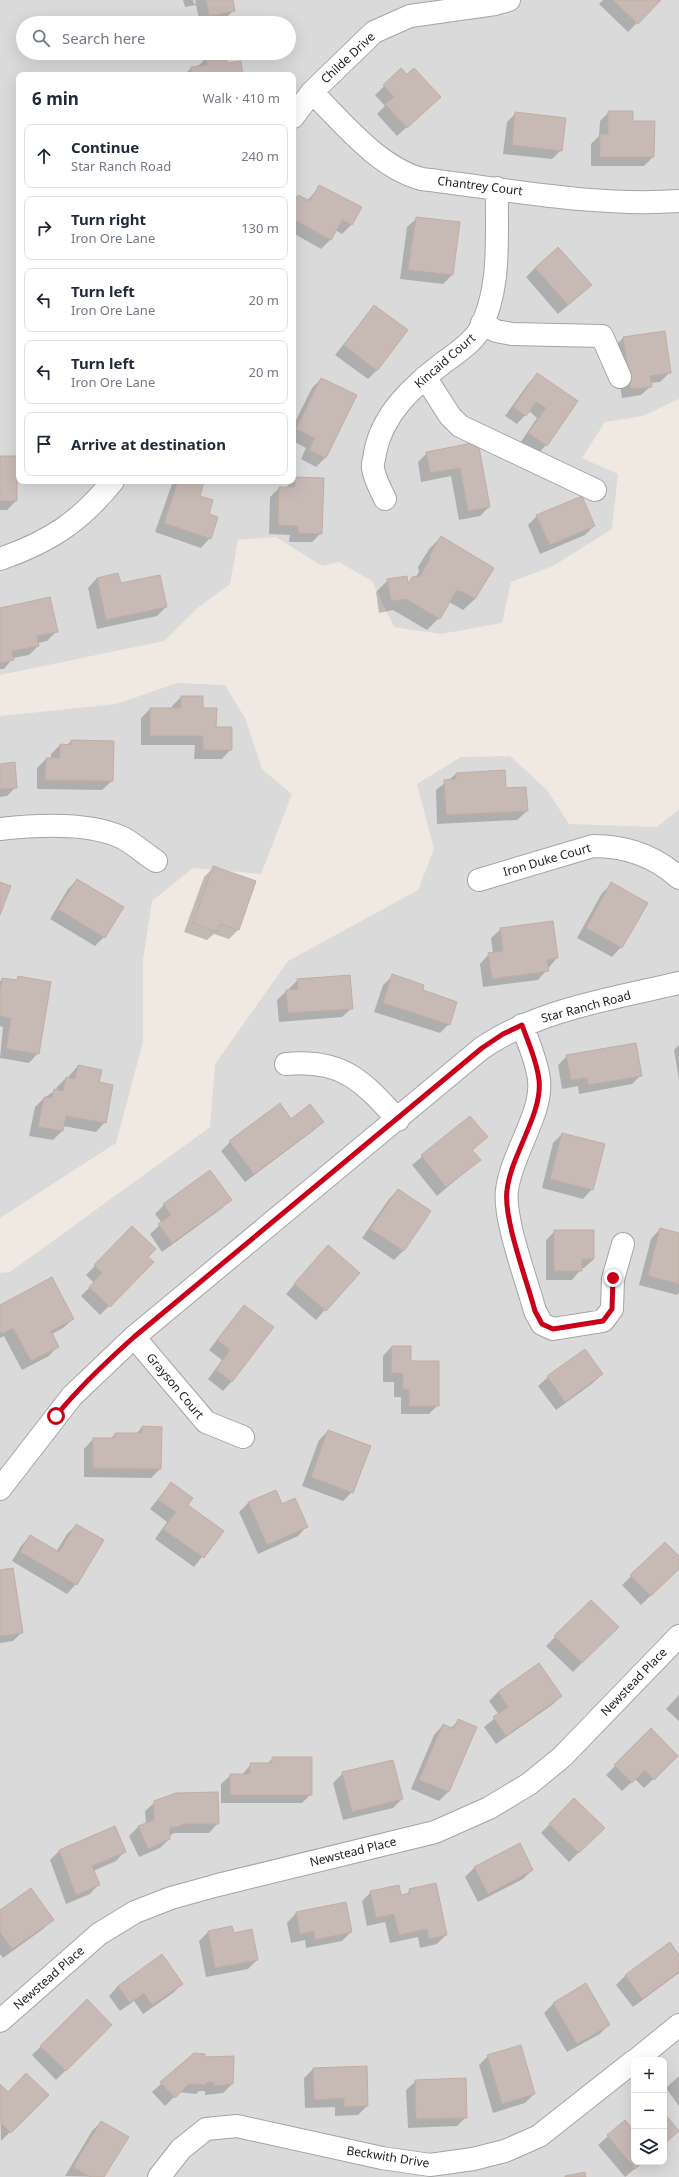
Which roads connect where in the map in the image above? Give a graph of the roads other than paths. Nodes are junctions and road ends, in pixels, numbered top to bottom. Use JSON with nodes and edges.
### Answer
{"nodes":[{"id":1,"x":509,"y":0,"type":"edge"},
{"id":2,"x":312,"y":92,"type":"junction"},
{"id":3,"x":296,"y":113,"type":"edge"},
{"id":4,"x":497,"y":188,"type":"junction"},
{"id":5,"x":679,"y":201,"type":"edge"},
{"id":6,"x":482,"y":323,"type":"junction"},
{"id":7,"x":425,"y":377,"type":"junction"},
{"id":8,"x":620,"y":377,"type":"dead end"},
{"id":9,"x":110,"y":484,"type":"edge"},
{"id":10,"x":595,"y":490,"type":"dead end"},
{"id":11,"x":385,"y":499,"type":"dead end"},
{"id":12,"x":0,"y":558,"type":"edge"},
{"id":13,"x":0,"y":829,"type":"edge"},
{"id":14,"x":156,"y":861,"type":"dead end"},
{"id":15,"x":679,"y":878,"type":"edge"},
{"id":16,"x":479,"y":880,"type":"dead end"},
{"id":17,"x":679,"y":983,"type":"edge"},
{"id":18,"x":522,"y":1025,"type":"junction"},
{"id":19,"x":286,"y":1064,"type":"dead end"},
{"id":20,"x":398,"y":1120,"type":"junction"},
{"id":21,"x":623,"y":1244,"type":"dead end"},
{"id":22,"x":134,"y":1337,"type":"junction"},
{"id":23,"x":243,"y":1437,"type":"dead end"},
{"id":24,"x":0,"y":1489,"type":"edge"},
{"id":25,"x":679,"y":1636,"type":"edge"},
{"id":26,"x":0,"y":2021,"type":"edge"},
{"id":27,"x":679,"y":2025,"type":"edge"},
{"id":28,"x":640,"y":2057,"type":"edge"},
{"id":29,"x":631,"y":2064,"type":"edge"},
{"id":30,"x":474,"y":2168,"type":"edge"},
{"id":31,"x":159,"y":2177,"type":"edge"}],
"edges":[{"from":1,"to":2,"type":"street","name":"Childe Drive"},
{"from":2,"to":3,"type":"street","name":"Childe Drive"},
{"from":2,"to":4,"type":"street","name":"Chantrey Court"},
{"from":4,"to":5,"type":"street","name":"Chantrey Court"},
{"from":4,"to":6,"type":"street","name":"Kincaid Court"},
{"from":6,"to":7,"type":"street","name":"Kincaid Court"},
{"from":6,"to":8,"type":"street"},
{"from":7,"to":10,"type":"street"},
{"from":7,"to":11,"type":"street","name":"Kincaid Court"},
{"from":9,"to":12,"type":"street"},
{"from":13,"to":14,"type":"street"},
{"from":15,"to":16,"type":"street","name":"Iron Duke Court"},
{"from":17,"to":18,"type":"street","name":"Star Ranch Road"},
{"from":18,"to":20,"type":"street","name":"Star Ranch Road"},
{"from":18,"to":21,"type":"street"},
{"from":19,"to":20,"type":"street"},
{"from":20,"to":22,"type":"street","name":"Star Ranch Road"},
{"from":22,"to":23,"type":"street","name":"Grayson Court"},
{"from":22,"to":24,"type":"street","name":"Star Ranch Road"},
{"from":25,"to":26,"type":"street","name":"Newstead Place"},
{"from":27,"to":28,"type":"street","name":"Beckwith Drive"},
{"from":29,"to":30,"type":"street","name":"Beckwith Drive"},
{"from":30,"to":31,"type":"street","name":"Beckwith Drive"}]}
